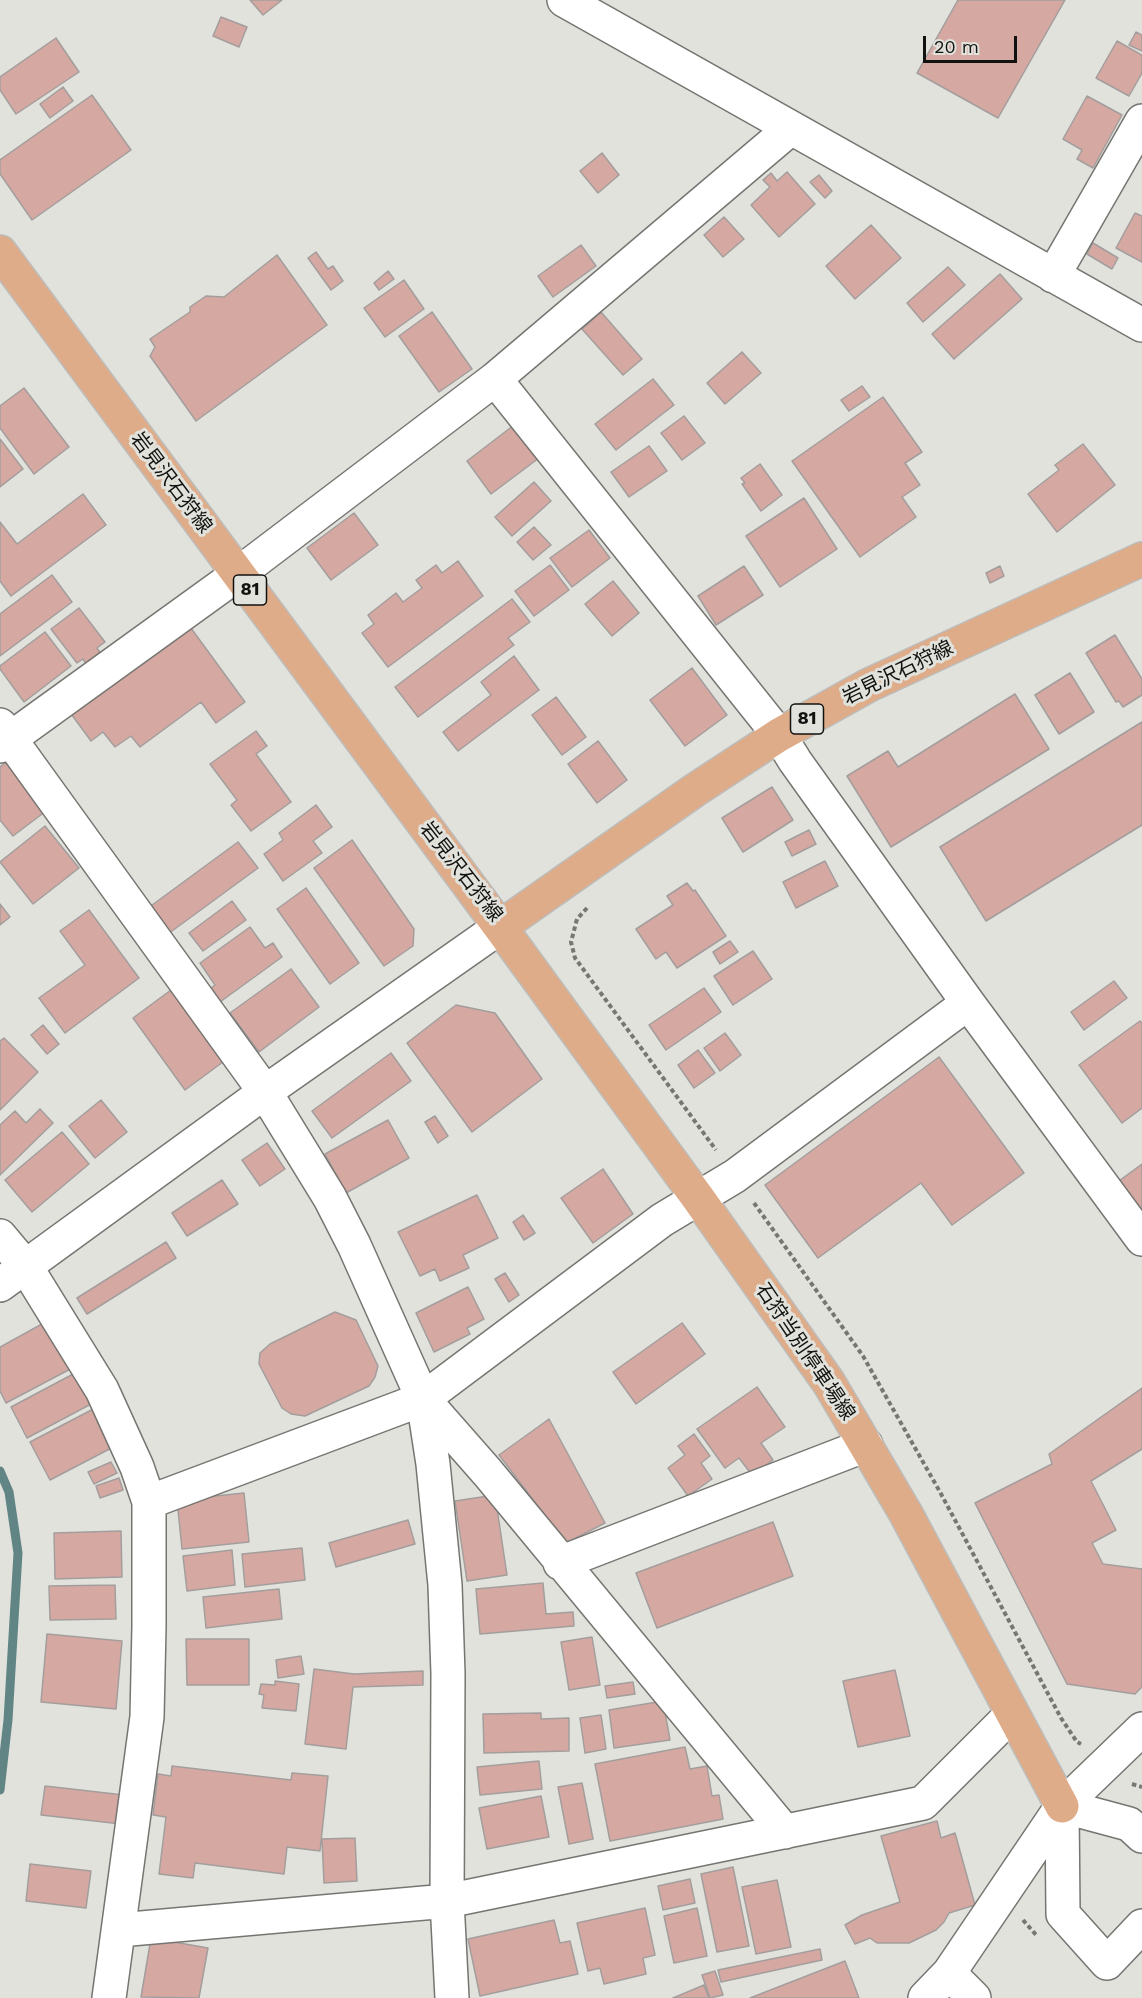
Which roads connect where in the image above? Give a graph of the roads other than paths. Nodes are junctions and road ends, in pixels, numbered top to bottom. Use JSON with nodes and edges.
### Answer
{"nodes":[{"id":1,"x":564,"y":0,"type":"edge"},
{"id":2,"x":1142,"y":121,"type":"edge"},
{"id":3,"x":791,"y":128,"type":"junction"},
{"id":4,"x":0,"y":252,"type":"edge"},
{"id":5,"x":1053,"y":276,"type":"junction"},
{"id":6,"x":1142,"y":325,"type":"edge"},
{"id":7,"x":495,"y":379,"type":"junction"},
{"id":8,"x":1142,"y":559,"type":"edge"},
{"id":9,"x":238,"y":574,"type":"junction"},
{"id":10,"x":779,"y":735,"type":"junction"},
{"id":11,"x":3,"y":736,"type":"edge"},
{"id":12,"x":500,"y":927,"type":"junction"},
{"id":13,"x":968,"y":1003,"type":"junction"},
{"id":14,"x":265,"y":1092,"type":"junction"},
{"id":15,"x":698,"y":1198,"type":"junction"},
{"id":16,"x":0,"y":1236,"type":"edge"},
{"id":17,"x":1142,"y":1239,"type":"edge"},
{"id":18,"x":13,"y":1276,"type":"edge"},
{"id":19,"x":423,"y":1399,"type":"junction"},
{"id":20,"x":866,"y":1445,"type":"junction"},
{"id":21,"x":149,"y":1502,"type":"junction"},
{"id":22,"x":560,"y":1563,"type":"junction"},
{"id":23,"x":1012,"y":1714,"type":"junction"},
{"id":24,"x":1142,"y":1730,"type":"edge"},
{"id":25,"x":1062,"y":1806,"type":"junction"},
{"id":26,"x":785,"y":1832,"type":"junction"},
{"id":27,"x":1142,"y":1836,"type":"edge"},
{"id":28,"x":447,"y":1901,"type":"junction"},
{"id":29,"x":1142,"y":1926,"type":"edge"},
{"id":30,"x":119,"y":1930,"type":"junction"},
{"id":31,"x":949,"y":1973,"type":"junction"},
{"id":32,"x":109,"y":1998,"type":"edge"},
{"id":33,"x":452,"y":1998,"type":"edge"},
{"id":34,"x":925,"y":1998,"type":"edge"},
{"id":35,"x":974,"y":1998,"type":"edge"}],
"edges":[{"from":1,"to":3,"type":"street"},
{"from":2,"to":5,"type":"street"},
{"from":3,"to":5,"type":"street"},
{"from":3,"to":7,"type":"street"},
{"from":4,"to":9,"type":"main road","name":"岩見沢石狩線","number":"81"},
{"from":5,"to":6,"type":"street"},
{"from":7,"to":9,"type":"street"},
{"from":7,"to":10,"type":"street"},
{"from":8,"to":10,"type":"main road","name":"岩見沢石狩線","number":"81"},
{"from":9,"to":11,"type":"street"},
{"from":9,"to":12,"type":"main road","name":"岩見沢石狩線","number":"81"},
{"from":10,"to":12,"type":"main road","name":"岩見沢石狩線","number":"81"},
{"from":10,"to":13,"type":"street"},
{"from":11,"to":14,"type":"street"},
{"from":12,"to":14,"type":"street"},
{"from":12,"to":15,"type":"main road","name":"石狩当別停車場線"},
{"from":13,"to":15,"type":"street"},
{"from":13,"to":17,"type":"street"},
{"from":14,"to":18,"type":"street"},
{"from":14,"to":19,"type":"street"},
{"from":15,"to":19,"type":"street"},
{"from":15,"to":20,"type":"main road","name":"石狩当別停車場線"},
{"from":16,"to":18,"type":"street"},
{"from":18,"to":21,"type":"street"},
{"from":19,"to":21,"type":"street"},
{"from":19,"to":22,"type":"street"},
{"from":19,"to":28,"type":"street"},
{"from":20,"to":22,"type":"street"},
{"from":20,"to":23,"type":"main road","name":"石狩当別停車場線"},
{"from":21,"to":30,"type":"street"},
{"from":22,"to":26,"type":"street"},
{"from":23,"to":25,"type":"main road","name":"石狩当別停車場線"},
{"from":23,"to":26,"type":"street"},
{"from":24,"to":25,"type":"street"},
{"from":25,"to":27,"type":"street"},
{"from":25,"to":29,"type":"street"},
{"from":25,"to":31,"type":"street"},
{"from":26,"to":28,"type":"street"},
{"from":28,"to":30,"type":"street"},
{"from":28,"to":33,"type":"street"},
{"from":30,"to":32,"type":"street"},
{"from":31,"to":34,"type":"street"},
{"from":31,"to":35,"type":"street"}]}
